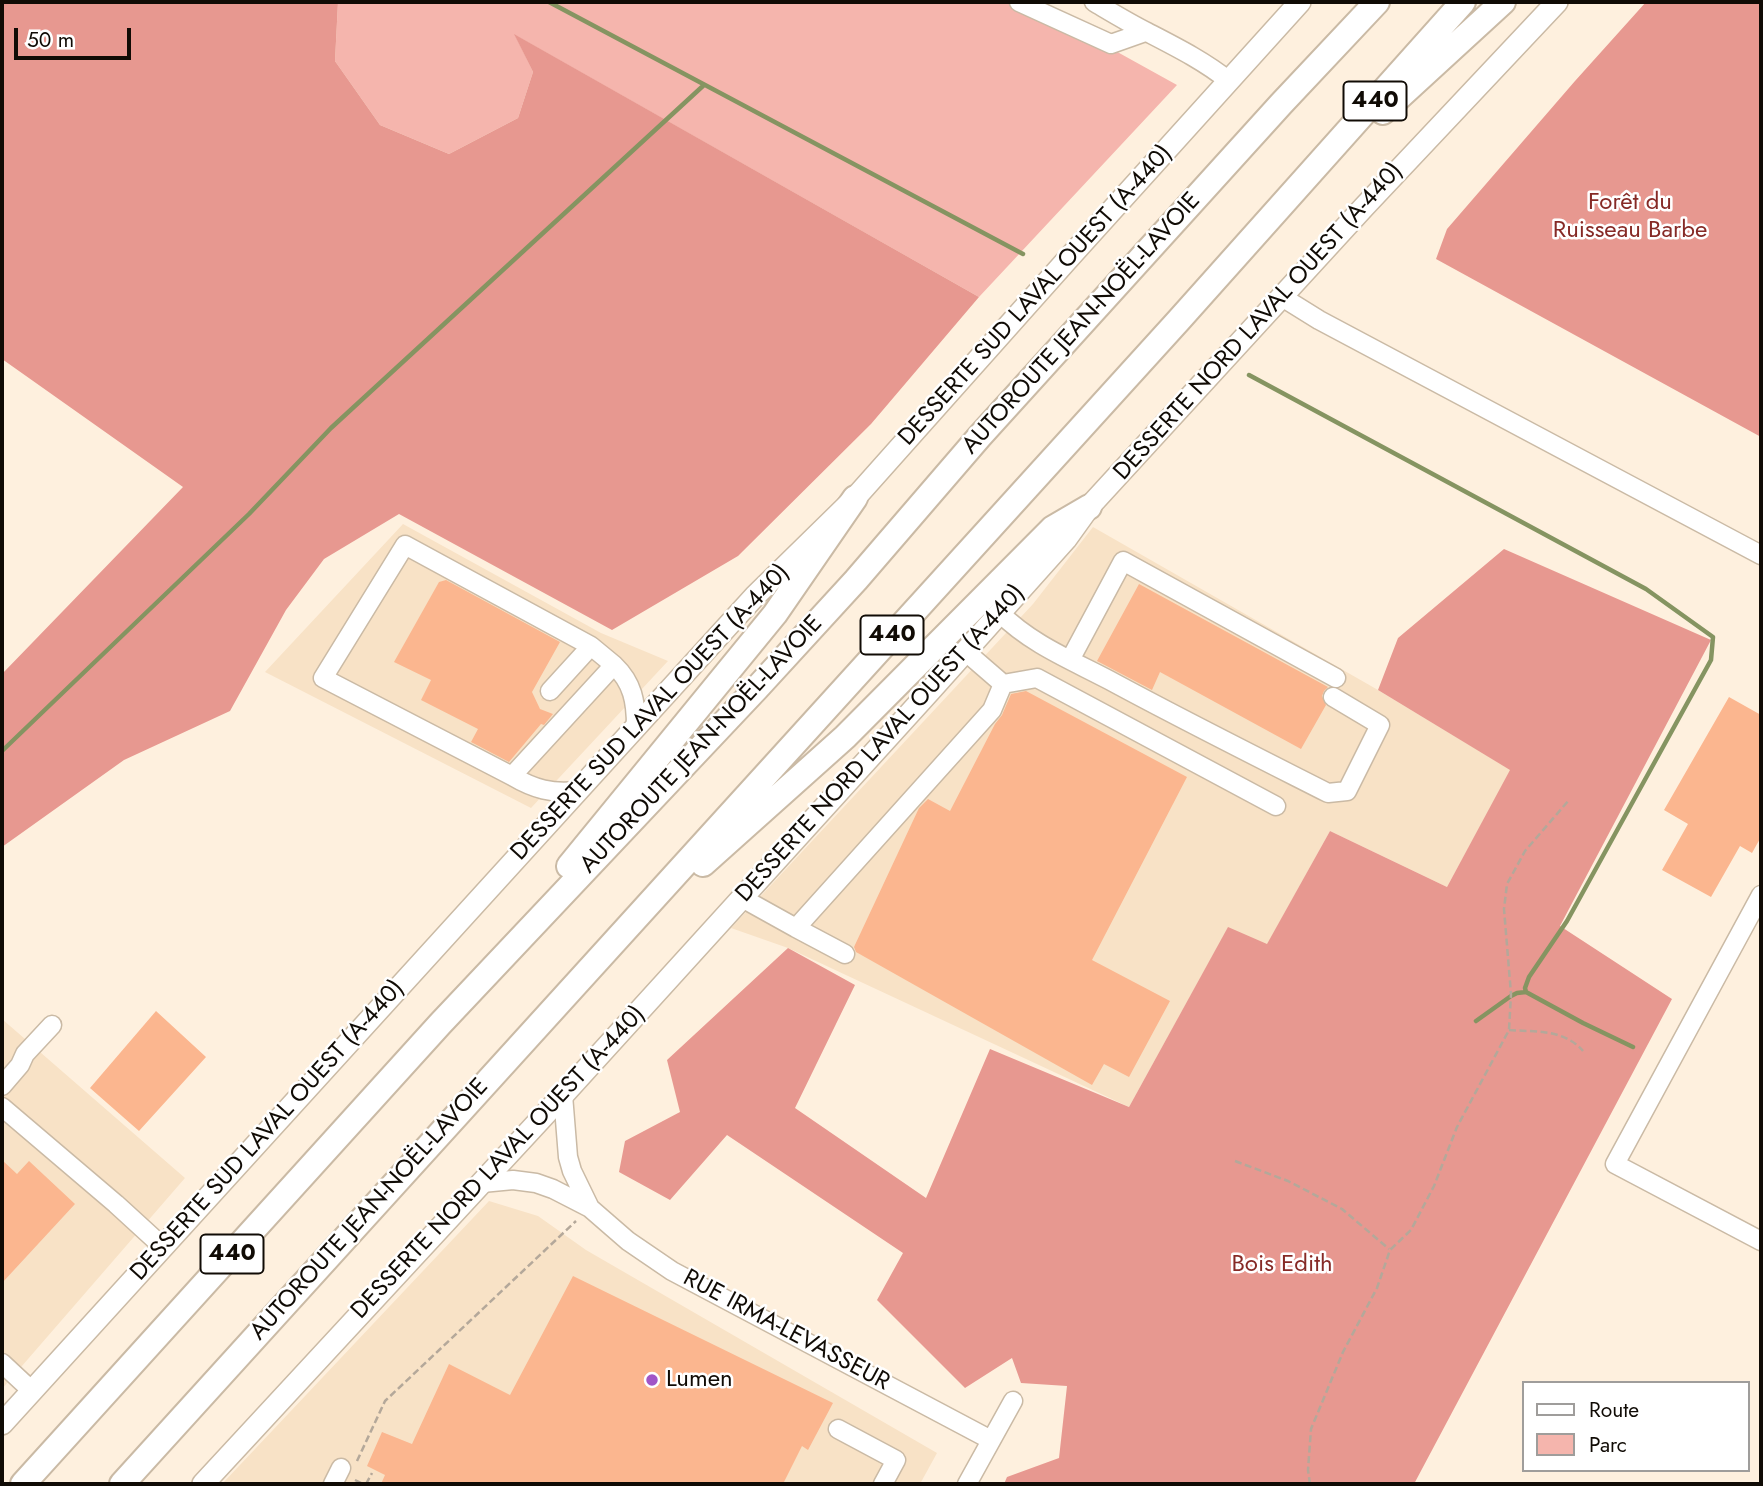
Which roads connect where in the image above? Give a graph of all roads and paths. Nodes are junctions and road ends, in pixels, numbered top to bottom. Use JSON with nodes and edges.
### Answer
{"nodes":[{"id":1,"x":1019,"y":2,"type":"edge"},
{"id":2,"x":1094,"y":2,"type":"edge"},
{"id":3,"x":1300,"y":2,"type":"edge"},
{"id":4,"x":1359,"y":2,"type":"edge"},
{"id":5,"x":1377,"y":2,"type":"edge"},
{"id":6,"x":1463,"y":2,"type":"edge"},
{"id":7,"x":1503,"y":2,"type":"edge"},
{"id":8,"x":1557,"y":2,"type":"edge"},
{"id":9,"x":1145,"y":32,"type":"junction"},
{"id":10,"x":1229,"y":82,"type":"junction"},
{"id":11,"x":1281,"y":104,"type":"junction"},
{"id":12,"x":1292,"y":195,"type":"junction"},
{"id":13,"x":1282,"y":297,"type":"junction"},
{"id":14,"x":855,"y":498,"type":"junction"},
{"id":15,"x":1089,"y":507,"type":"junction"},
{"id":16,"x":1761,"y":555,"type":"edge"},
{"id":17,"x":1000,"y":613,"type":"junction"},
{"id":18,"x":592,"y":646,"type":"junction"},
{"id":19,"x":965,"y":652,"type":"junction"},
{"id":20,"x":1070,"y":660,"type":"junction"},
{"id":21,"x":614,"y":665,"type":"junction"},
{"id":22,"x":1336,"y":678,"type":"dead end"},
{"id":23,"x":1003,"y":684,"type":"junction"},
{"id":24,"x":550,"y":691,"type":"dead end"},
{"id":25,"x":1333,"y":697,"type":"dead end"},
{"id":26,"x":636,"y":727,"type":"junction"},
{"id":27,"x":512,"y":776,"type":"junction"},
{"id":28,"x":577,"y":791,"type":"junction"},
{"id":29,"x":1569,"y":800,"type":"dead end"},
{"id":30,"x":1276,"y":806,"type":"dead end"},
{"id":31,"x":1761,"y":895,"type":"edge"},
{"id":32,"x":742,"y":898,"type":"junction"},
{"id":33,"x":796,"y":928,"type":"junction"},
{"id":34,"x":606,"y":951,"type":"junction"},
{"id":35,"x":845,"y":954,"type":"dead end"},
{"id":36,"x":440,"y":1024,"type":"junction"},
{"id":37,"x":52,"y":1025,"type":"dead end"},
{"id":38,"x":1509,"y":1030,"type":"junction"},
{"id":39,"x":1583,"y":1051,"type":"dead end"},
{"id":40,"x":2,"y":1086,"type":"edge"},
{"id":41,"x":563,"y":1095,"type":"junction"},
{"id":42,"x":2,"y":1107,"type":"edge"},
{"id":43,"x":1235,"y":1161,"type":"dead end"},
{"id":44,"x":482,"y":1183,"type":"junction"},
{"id":45,"x":590,"y":1208,"type":"junction"},
{"id":46,"x":576,"y":1221,"type":"dead end"},
{"id":47,"x":1761,"y":1241,"type":"edge"},
{"id":48,"x":163,"y":1247,"type":"junction"},
{"id":49,"x":1390,"y":1250,"type":"junction"},
{"id":50,"x":2,"y":1363,"type":"edge"},
{"id":51,"x":32,"y":1391,"type":"junction"},
{"id":52,"x":1013,"y":1401,"type":"dead end"},
{"id":53,"x":2,"y":1424,"type":"edge"},
{"id":54,"x":838,"y":1429,"type":"dead end"},
{"id":55,"x":991,"y":1440,"type":"junction"},
{"id":56,"x":345,"y":1473,"type":"edge"},
{"id":57,"x":372,"y":1473,"type":"dead end"},
{"id":58,"x":23,"y":1484,"type":"edge"},
{"id":59,"x":122,"y":1484,"type":"edge"},
{"id":60,"x":203,"y":1484,"type":"edge"},
{"id":61,"x":364,"y":1484,"type":"edge"},
{"id":62,"x":883,"y":1484,"type":"edge"},
{"id":63,"x":967,"y":1484,"type":"edge"},
{"id":64,"x":1310,"y":1484,"type":"edge"}],
"edges":[{"from":1,"to":9,"type":"street"},
{"from":2,"to":9,"type":"street"},
{"from":3,"to":10,"type":"main road","name":"DESSERTE SUD LAVAL OUEST (A-440)"},
{"from":4,"to":11,"type":"highway"},
{"from":5,"to":11,"type":"highway","name":"AUTOROUTE JEAN-NOËL-LAVOIE","number":"440"},
{"from":6,"to":12,"type":"highway","name":"AUTOROUTE JEAN-NOËL-LAVOIE","number":"440"},
{"from":7,"to":12,"type":"highway"},
{"from":8,"to":13,"type":"main road","name":"DESSERTE NORD LAVAL OUEST (A-440)"},
{"from":9,"to":10,"type":"street"},
{"from":10,"to":14,"type":"main road","name":"DESSERTE SUD LAVAL OUEST (A-440)"},
{"from":11,"to":36,"type":"highway","name":"AUTOROUTE JEAN-NOËL-LAVOIE","number":"440"},
{"from":12,"to":34,"type":"highway","name":"AUTOROUTE JEAN-NOËL-LAVOIE","number":"440"},
{"from":13,"to":15,"type":"main road","name":"DESSERTE NORD LAVAL OUEST (A-440)"},
{"from":13,"to":16,"type":"street"},
{"from":14,"to":26,"type":"main road","name":"DESSERTE SUD LAVAL OUEST (A-440)"},
{"from":14,"to":36,"type":"highway"},
{"from":15,"to":17,"type":"main road","name":"DESSERTE NORD LAVAL OUEST (A-440)"},
{"from":15,"to":34,"type":"highway"},
{"from":17,"to":19,"type":"main road","name":"DESSERTE NORD LAVAL OUEST (A-440)"},
{"from":17,"to":20,"type":"street"},
{"from":18,"to":21,"type":"street"},
{"from":18,"to":24,"type":"street"},
{"from":18,"to":27,"type":"street"},
{"from":19,"to":23,"type":"street"},
{"from":19,"to":32,"type":"main road","name":"DESSERTE NORD LAVAL OUEST (A-440)"},
{"from":20,"to":22,"type":"street"},
{"from":20,"to":25,"type":"street"},
{"from":21,"to":26,"type":"street"},
{"from":21,"to":27,"type":"street"},
{"from":23,"to":30,"type":"street"},
{"from":23,"to":33,"type":"street"},
{"from":26,"to":28,"type":"main road","name":"DESSERTE SUD LAVAL OUEST (A-440)"},
{"from":27,"to":28,"type":"street"},
{"from":28,"to":48,"type":"main road","name":"DESSERTE SUD LAVAL OUEST (A-440)"},
{"from":29,"to":38,"type":"path"},
{"from":31,"to":47,"type":"street"},
{"from":32,"to":33,"type":"street"},
{"from":32,"to":41,"type":"main road","name":"DESSERTE NORD LAVAL OUEST (A-440)"},
{"from":33,"to":35,"type":"street"},
{"from":34,"to":59,"type":"highway","name":"AUTOROUTE JEAN-NOËL-LAVOIE","number":"440"},
{"from":36,"to":58,"type":"highway","name":"AUTOROUTE JEAN-NOËL-LAVOIE","number":"440"},
{"from":37,"to":40,"type":"street"},
{"from":38,"to":39,"type":"path"},
{"from":38,"to":49,"type":"path"},
{"from":41,"to":44,"type":"main road","name":"DESSERTE NORD LAVAL OUEST (A-440)"},
{"from":41,"to":45,"type":"street","name":"RUE IRMA-LEVASSEUR"},
{"from":42,"to":48,"type":"street"},
{"from":43,"to":49,"type":"path"},
{"from":44,"to":45,"type":"street","name":"RUE IRMA-LEVASSEUR"},
{"from":44,"to":60,"type":"main road","name":"DESSERTE NORD LAVAL OUEST (A-440)"},
{"from":45,"to":55,"type":"street","name":"RUE IRMA-LEVASSEUR"},
{"from":46,"to":56,"type":"path"},
{"from":48,"to":51,"type":"main road","name":"DESSERTE SUD LAVAL OUEST (A-440)"},
{"from":49,"to":64,"type":"path"},
{"from":50,"to":51,"type":"street"},
{"from":51,"to":53,"type":"main road","name":"DESSERTE SUD LAVAL OUEST (A-440)"},
{"from":52,"to":55,"type":"street"},
{"from":54,"to":62,"type":"street"},
{"from":55,"to":63,"type":"street"},
{"from":56,"to":61,"type":"path"},
{"from":57,"to":61,"type":"path"}]}
